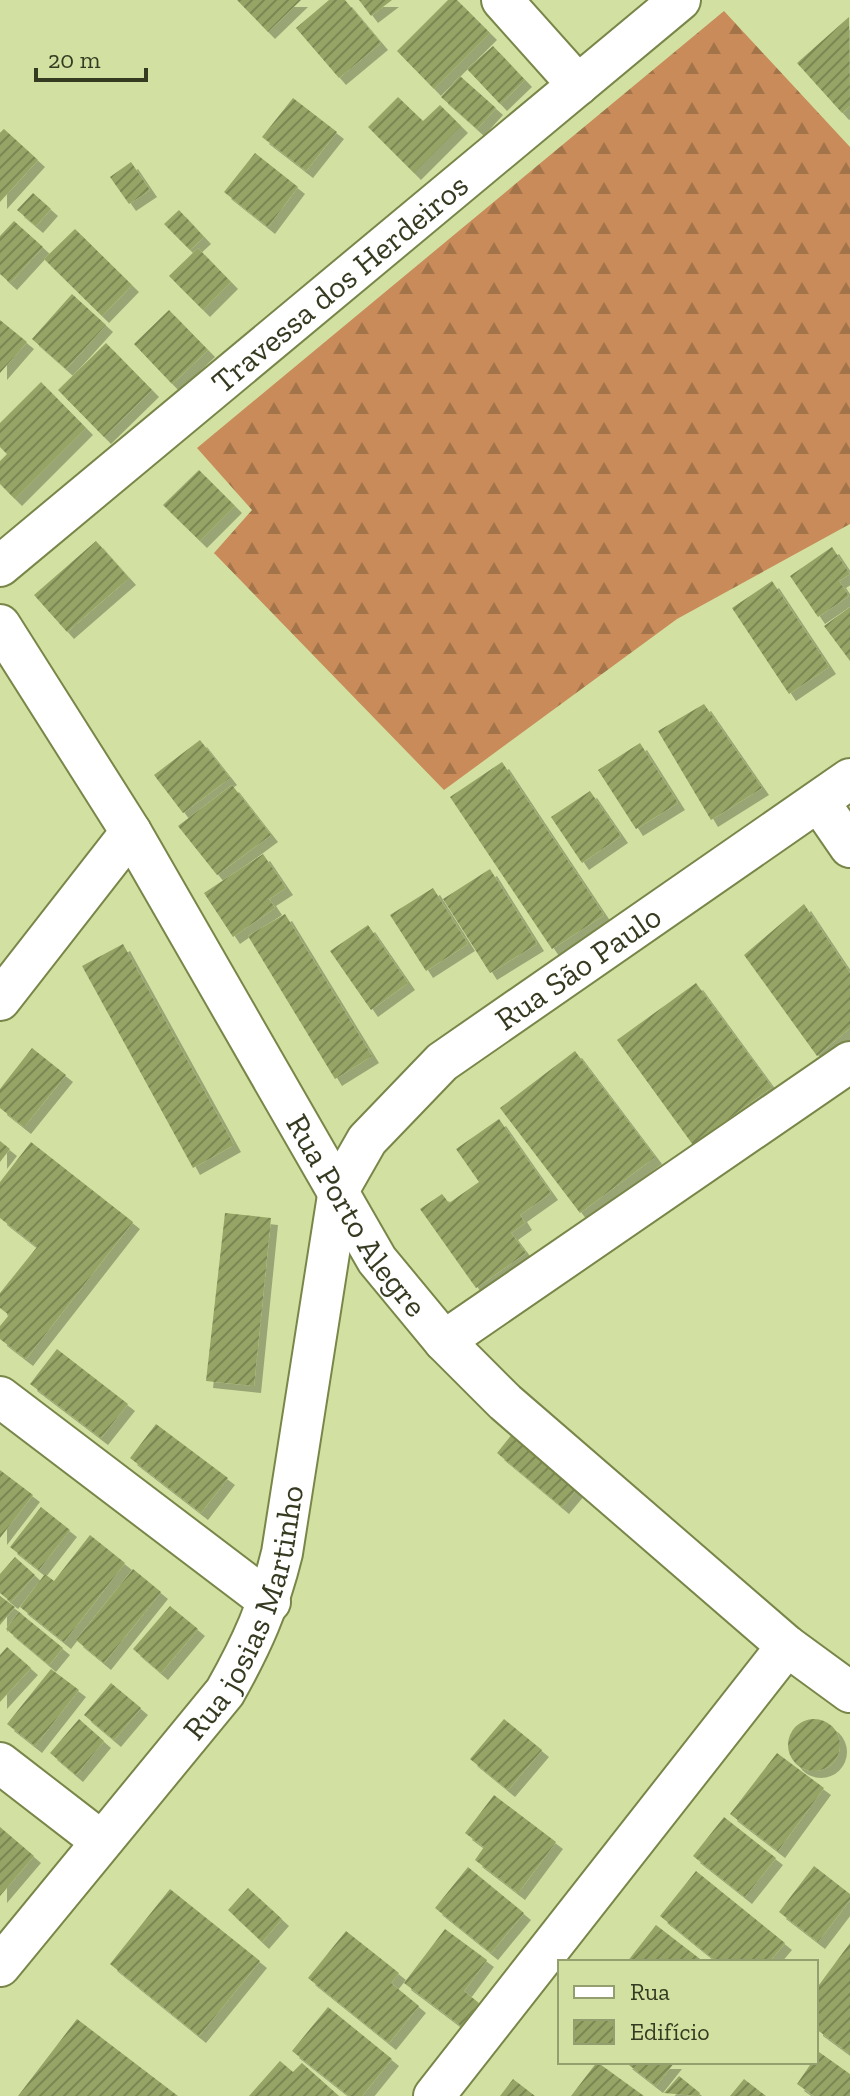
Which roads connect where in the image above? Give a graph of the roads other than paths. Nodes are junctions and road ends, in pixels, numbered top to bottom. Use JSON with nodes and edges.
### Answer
{"nodes":[{"id":1,"x":502,"y":0,"type":"edge"},
{"id":2,"x":680,"y":0,"type":"edge"},
{"id":3,"x":578,"y":85,"type":"junction"},
{"id":4,"x":0,"y":566,"type":"edge"},
{"id":5,"x":0,"y":625,"type":"edge"},
{"id":6,"x":835,"y":790,"type":"edge"},
{"id":7,"x":131,"y":832,"type":"junction"},
{"id":8,"x":850,"y":847,"type":"edge"},
{"id":9,"x":0,"y":1000,"type":"edge"},
{"id":10,"x":850,"y":1062,"type":"edge"},
{"id":11,"x":339,"y":1189,"type":"junction"},
{"id":12,"x":444,"y":1341,"type":"junction"},
{"id":13,"x":0,"y":1397,"type":"edge"},
{"id":14,"x":270,"y":1602,"type":"junction"},
{"id":15,"x":787,"y":1646,"type":"junction"},
{"id":16,"x":850,"y":1692,"type":"edge"},
{"id":17,"x":0,"y":1763,"type":"edge"},
{"id":18,"x":101,"y":1841,"type":"junction"},
{"id":19,"x":0,"y":1966,"type":"edge"},
{"id":20,"x":434,"y":2096,"type":"edge"}],
"edges":[{"from":1,"to":3,"type":"street"},
{"from":2,"to":3,"type":"street","name":"Travessa dos Herdeiros"},
{"from":3,"to":4,"type":"street","name":"Travessa dos Herdeiros"},
{"from":5,"to":7,"type":"street","name":"Rua Porto Alegre"},
{"from":6,"to":8,"type":"street"},
{"from":6,"to":11,"type":"street","name":"Rua São Paulo"},
{"from":7,"to":9,"type":"street"},
{"from":7,"to":11,"type":"street","name":"Rua Porto Alegre"},
{"from":10,"to":12,"type":"street"},
{"from":11,"to":12,"type":"street","name":"Rua Porto Alegre"},
{"from":11,"to":14,"type":"street","name":"Rua josias Martinho"},
{"from":12,"to":15,"type":"street","name":"Rua Porto Alegre"},
{"from":13,"to":14,"type":"street"},
{"from":14,"to":18,"type":"street","name":"Rua josias Martinho"},
{"from":15,"to":16,"type":"street","name":"Rua Porto Alegre"},
{"from":15,"to":20,"type":"street"},
{"from":17,"to":18,"type":"street"},
{"from":18,"to":19,"type":"street","name":"Rua josias Martinho"}]}
